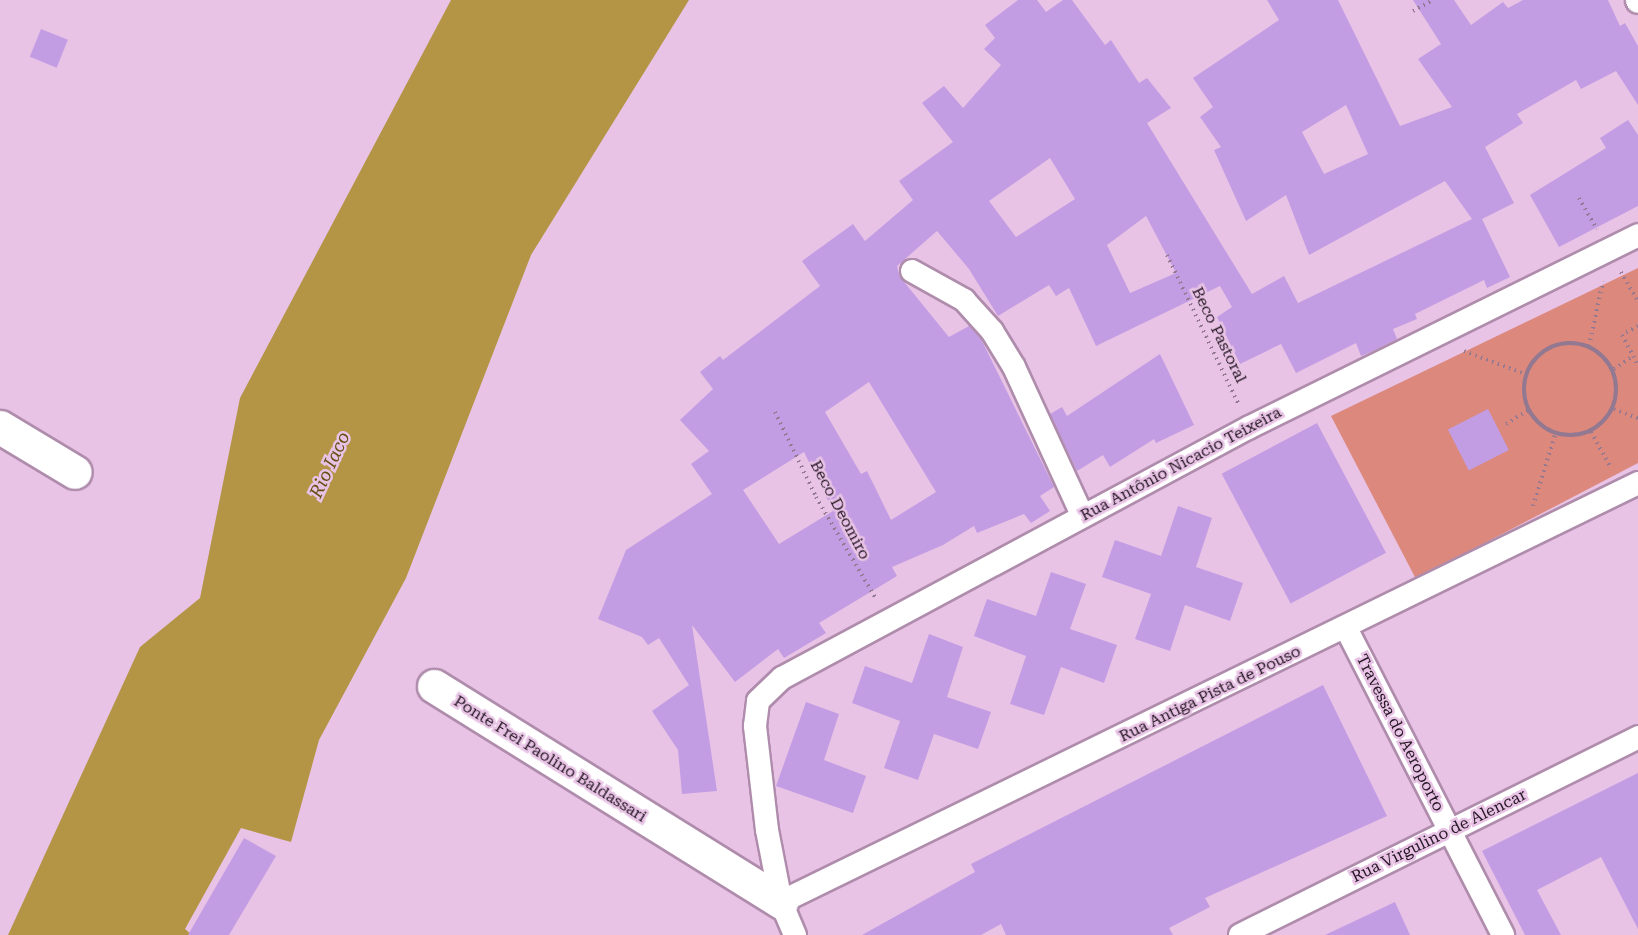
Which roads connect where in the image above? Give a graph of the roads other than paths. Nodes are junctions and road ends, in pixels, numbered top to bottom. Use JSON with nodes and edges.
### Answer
{"nodes":[{"id":1,"x":1638,"y":235,"type":"edge"},
{"id":2,"x":912,"y":271,"type":"dead end"},
{"id":3,"x":0,"y":427,"type":"edge"},
{"id":4,"x":75,"y":472,"type":"dead end"},
{"id":5,"x":1631,"y":487,"type":"edge"},
{"id":6,"x":1082,"y":516,"type":"junction"},
{"id":7,"x":1346,"y":628,"type":"junction"},
{"id":8,"x":434,"y":686,"type":"dead end"},
{"id":9,"x":1638,"y":737,"type":"edge"},
{"id":10,"x":1450,"y":830,"type":"junction"},
{"id":11,"x":781,"y":902,"type":"junction"},
{"id":12,"x":795,"y":935,"type":"edge"},
{"id":13,"x":1240,"y":935,"type":"edge"},
{"id":14,"x":1503,"y":935,"type":"edge"}],
"edges":[{"from":1,"to":6,"type":"street","name":"Rua Antônio Nicacio Teixeira"},
{"from":2,"to":6,"type":"street"},
{"from":3,"to":4,"type":"street"},
{"from":5,"to":7,"type":"street","name":"Rua Antiga Pista de Pouso"},
{"from":6,"to":11,"type":"street","name":"Rua Antônio Nicacio Teixeira"},
{"from":7,"to":10,"type":"street","name":"Travessa do Aeroporto"},
{"from":7,"to":11,"type":"street","name":"Rua Antiga Pista de Pouso"},
{"from":8,"to":11,"type":"street","name":"Ponte Frei Paolino Baldassari"},
{"from":9,"to":10,"type":"street","name":"Rua Virgulino de Alencar"},
{"from":10,"to":13,"type":"street","name":"Rua Virgulino de Alencar"},
{"from":10,"to":14,"type":"street","name":"Travessa do Aeroporto"},
{"from":11,"to":12,"type":"street"}]}
